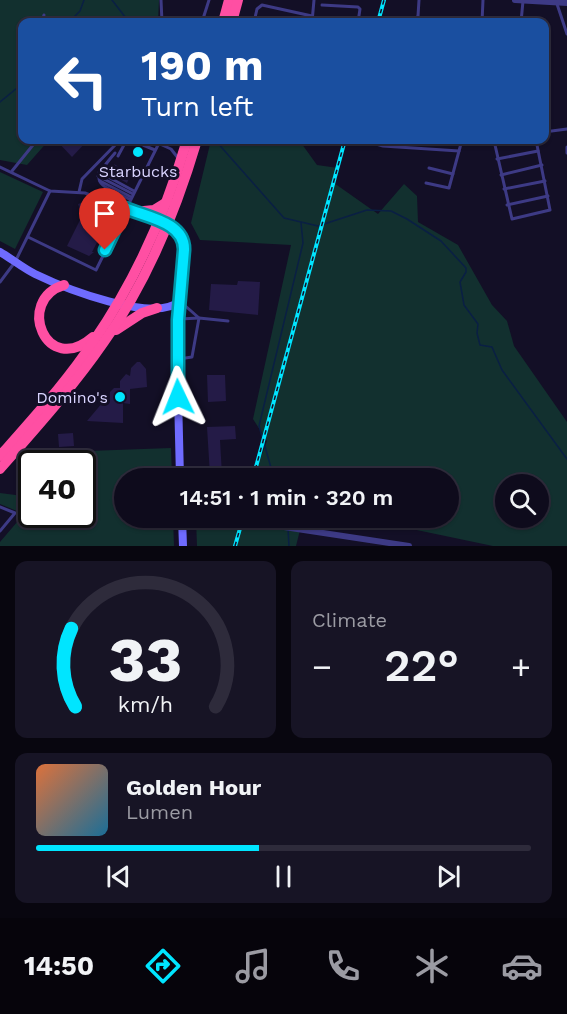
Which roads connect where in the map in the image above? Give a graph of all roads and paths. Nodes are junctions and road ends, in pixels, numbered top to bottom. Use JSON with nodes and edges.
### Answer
{"nodes":[{"id":1,"x":161,"y":0,"type":"edge"},
{"id":2,"x":209,"y":0,"type":"edge"},
{"id":3,"x":229,"y":0,"type":"edge"},
{"id":4,"x":238,"y":0,"type":"edge"},
{"id":5,"x":314,"y":0,"type":"edge"},
{"id":6,"x":419,"y":0,"type":"edge"},
{"id":7,"x":483,"y":0,"type":"edge"},
{"id":8,"x":515,"y":0,"type":"edge"},
{"id":9,"x":523,"y":0,"type":"edge"},
{"id":10,"x":557,"y":3,"type":"junction"},
{"id":11,"x":567,"y":3,"type":"edge"},
{"id":12,"x":322,"y":4,"type":"dead end"},
{"id":13,"x":44,"y":15,"type":"dead end"},
{"id":14,"x":312,"y":16,"type":"joint"},
{"id":15,"x":43,"y":18,"type":"edge"},
{"id":16,"x":162,"y":18,"type":"edge"},
{"id":17,"x":203,"y":18,"type":"edge"},
{"id":18,"x":224,"y":18,"type":"edge"},
{"id":19,"x":233,"y":18,"type":"edge"},
{"id":20,"x":255,"y":18,"type":"edge"},
{"id":21,"x":359,"y":18,"type":"edge"},
{"id":22,"x":416,"y":18,"type":"edge"},
{"id":23,"x":482,"y":18,"type":"edge"},
{"id":24,"x":521,"y":18,"type":"edge"},
{"id":25,"x":567,"y":34,"type":"edge"},
{"id":26,"x":567,"y":129,"type":"edge"},
{"id":27,"x":549,"y":131,"type":"edge"},
{"id":28,"x":34,"y":144,"type":"edge"},
{"id":29,"x":116,"y":144,"type":"edge"},
{"id":30,"x":125,"y":144,"type":"edge"},
{"id":31,"x":141,"y":144,"type":"edge"},
{"id":32,"x":158,"y":144,"type":"edge"},
{"id":33,"x":161,"y":144,"type":"edge"},
{"id":34,"x":187,"y":144,"type":"edge"},
{"id":35,"x":195,"y":144,"type":"edge"},
{"id":36,"x":376,"y":144,"type":"edge"},
{"id":37,"x":461,"y":144,"type":"edge"},
{"id":38,"x":495,"y":144,"type":"edge"},
{"id":39,"x":537,"y":144,"type":"edge"},
{"id":40,"x":567,"y":147,"type":"edge"},
{"id":41,"x":155,"y":150,"type":"junction"},
{"id":42,"x":459,"y":151,"type":"junction"},
{"id":43,"x":538,"y":151,"type":"junction"},
{"id":44,"x":567,"y":153,"type":"edge"},
{"id":45,"x":497,"y":159,"type":"junction"},
{"id":46,"x":180,"y":165,"type":"junction"},
{"id":47,"x":542,"y":165,"type":"junction"},
{"id":48,"x":0,"y":167,"type":"edge"},
{"id":49,"x":429,"y":168,"type":"dead end"},
{"id":50,"x":12,"y":171,"type":"junction"},
{"id":51,"x":453,"y":174,"type":"junction"},
{"id":52,"x":501,"y":174,"type":"junction"},
{"id":53,"x":99,"y":176,"type":"junction"},
{"id":54,"x":545,"y":181,"type":"junction"},
{"id":55,"x":426,"y":183,"type":"dead end"},
{"id":56,"x":504,"y":189,"type":"junction"},
{"id":57,"x":50,"y":191,"type":"junction"},
{"id":58,"x":79,"y":192,"type":"junction"},
{"id":59,"x":132,"y":195,"type":"junction"},
{"id":60,"x":548,"y":196,"type":"junction"},
{"id":61,"x":167,"y":202,"type":"junction"},
{"id":62,"x":507,"y":204,"type":"junction"},
{"id":63,"x":130,"y":210,"type":"junction"},
{"id":64,"x":164,"y":223,"type":"junction"},
{"id":65,"x":28,"y":237,"type":"junction"},
{"id":66,"x":0,"y":252,"type":"edge"},
{"id":67,"x":15,"y":262,"type":"junction"},
{"id":68,"x":0,"y":282,"type":"edge"},
{"id":69,"x":64,"y":285,"type":"junction"},
{"id":70,"x":180,"y":301,"type":"junction"},
{"id":71,"x":122,"y":305,"type":"junction"},
{"id":72,"x":161,"y":308,"type":"junction"},
{"id":73,"x":199,"y":318,"type":"junction"},
{"id":74,"x":178,"y":320,"type":"junction"},
{"id":75,"x":228,"y":321,"type":"dead end"},
{"id":76,"x":102,"y":328,"type":"junction"},
{"id":77,"x":105,"y":341,"type":"junction"},
{"id":78,"x":177,"y":360,"type":"junction"},
{"id":79,"x":0,"y":456,"type":"edge"},
{"id":80,"x":180,"y":468,"type":"edge"},
{"id":81,"x":0,"y":469,"type":"edge"},
{"id":82,"x":0,"y":507,"type":"edge"},
{"id":83,"x":182,"y":528,"type":"edge"},
{"id":84,"x":284,"y":528,"type":"edge"},
{"id":85,"x":0,"y":531,"type":"edge"},
{"id":86,"x":183,"y":546,"type":"edge"},
{"id":87,"x":409,"y":546,"type":"edge"}],
"edges":[{"from":1,"to":16,"type":"lane"},
{"from":2,"to":17,"type":"lane"},
{"from":3,"to":18,"type":"highway"},
{"from":4,"to":19,"type":"highway"},
{"from":5,"to":14,"type":"lane"},
{"from":6,"to":22,"type":"lane"},
{"from":7,"to":23,"type":"lane"},
{"from":8,"to":9,"type":"street"},
{"from":9,"to":10,"type":"street"},
{"from":9,"to":24,"type":"lane"},
{"from":10,"to":11,"type":"street"},
{"from":10,"to":25,"type":"lane"},
{"from":12,"to":21,"type":"lane"},
{"from":13,"to":15,"type":"lane"},
{"from":14,"to":20,"type":"lane"},
{"from":26,"to":27,"type":"lane"},
{"from":28,"to":50,"type":"lane"},
{"from":29,"to":58,"type":"lane"},
{"from":30,"to":53,"type":"lane"},
{"from":31,"to":41,"type":"lane"},
{"from":32,"to":41,"type":"lane"},
{"from":33,"to":46,"type":"lane"},
{"from":34,"to":46,"type":"highway"},
{"from":35,"to":64,"type":"highway"},
{"from":36,"to":42,"type":"lane"},
{"from":37,"to":42,"type":"lane"},
{"from":38,"to":45,"type":"lane"},
{"from":39,"to":43,"type":"lane"},
{"from":40,"to":44,"type":"lane"},
{"from":41,"to":59,"type":"lane"},
{"from":42,"to":51,"type":"lane"},
{"from":43,"to":45,"type":"lane"},
{"from":43,"to":47,"type":"lane"},
{"from":45,"to":52,"type":"lane"},
{"from":46,"to":61,"type":"highway"},
{"from":47,"to":52,"type":"lane"},
{"from":47,"to":54,"type":"lane"},
{"from":48,"to":50,"type":"lane"},
{"from":49,"to":51,"type":"lane"},
{"from":50,"to":57,"type":"lane"},
{"from":51,"to":55,"type":"lane"},
{"from":52,"to":56,"type":"lane"},
{"from":53,"to":59,"type":"lane"},
{"from":53,"to":59,"type":"lane"},
{"from":54,"to":56,"type":"lane"},
{"from":54,"to":60,"type":"lane"},
{"from":56,"to":62,"type":"lane"},
{"from":57,"to":58,"type":"lane"},
{"from":57,"to":65,"type":"lane"},
{"from":58,"to":63,"type":"lane"},
{"from":59,"to":63,"type":"lane"},
{"from":60,"to":62,"type":"lane"},
{"from":60,"to":62,"type":"lane"},
{"from":61,"to":63,"type":"highway"},
{"from":61,"to":64,"type":"highway"},
{"from":63,"to":64,"type":"lane"},
{"from":63,"to":65,"type":"lane"},
{"from":64,"to":70,"type":"street"},
{"from":64,"to":71,"type":"highway"},
{"from":65,"to":67,"type":"lane"},
{"from":66,"to":67,"type":"street"},
{"from":67,"to":68,"type":"lane"},
{"from":67,"to":69,"type":"street"},
{"from":69,"to":71,"type":"street"},
{"from":69,"to":76,"type":"highway"},
{"from":70,"to":72,"type":"street"},
{"from":70,"to":73,"type":"lane"},
{"from":70,"to":74,"type":"street"},
{"from":71,"to":72,"type":"street"},
{"from":71,"to":76,"type":"highway"},
{"from":71,"to":77,"type":"highway"},
{"from":72,"to":74,"type":"street"},
{"from":72,"to":77,"type":"highway"},
{"from":73,"to":74,"type":"lane"},
{"from":73,"to":75,"type":"lane"},
{"from":73,"to":78,"type":"lane"},
{"from":74,"to":78,"type":"street"},
{"from":76,"to":79,"type":"highway"},
{"from":77,"to":81,"type":"highway"},
{"from":78,"to":80,"type":"street"},
{"from":82,"to":85,"type":"lane"},
{"from":83,"to":86,"type":"street"},
{"from":84,"to":87,"type":"street"}]}
